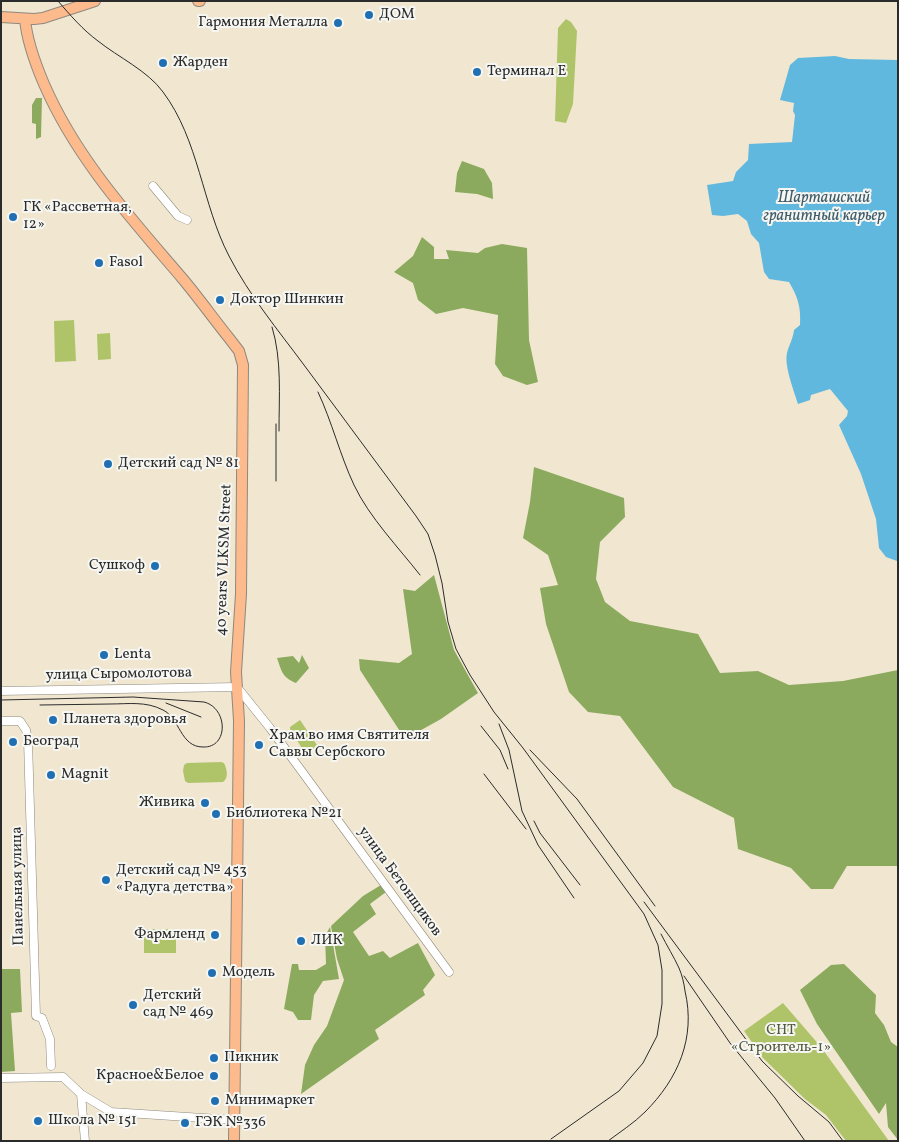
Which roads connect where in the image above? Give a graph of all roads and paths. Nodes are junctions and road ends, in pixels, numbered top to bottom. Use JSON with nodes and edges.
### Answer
{"nodes":[{"id":1,"x":95,"y":1,"type":"edge"},
{"id":2,"x":1,"y":17,"type":"edge"},
{"id":3,"x":25,"y":19,"type":"junction"},
{"id":4,"x":153,"y":186,"type":"dead end"},
{"id":5,"x":187,"y":220,"type":"dead end"},
{"id":6,"x":236,"y":687,"type":"junction"},
{"id":7,"x":1,"y":691,"type":"edge"},
{"id":8,"x":1,"y":721,"type":"edge"},
{"id":9,"x":449,"y":972,"type":"dead end"},
{"id":10,"x":51,"y":1066,"type":"dead end"},
{"id":11,"x":1,"y":1078,"type":"edge"},
{"id":12,"x":81,"y":1094,"type":"junction"},
{"id":13,"x":234,"y":1120,"type":"junction"},
{"id":14,"x":85,"y":1141,"type":"edge"},
{"id":15,"x":234,"y":1141,"type":"edge"}],
"edges":[{"from":1,"to":3,"type":"main road"},
{"from":2,"to":3,"type":"main road"},
{"from":3,"to":6,"type":"main road","name":"40 years VLKSM Street"},
{"from":4,"to":5,"type":"street"},
{"from":6,"to":7,"type":"street","name":"улица Сыромолотова"},
{"from":6,"to":9,"type":"street","name":"улица Бетонщиков"},
{"from":6,"to":13,"type":"main road","name":"40 years VLKSM Street"},
{"from":8,"to":10,"type":"street","name":"Панельная улица"},
{"from":11,"to":12,"type":"street"},
{"from":12,"to":13,"type":"street"},
{"from":12,"to":14,"type":"street"},
{"from":13,"to":15,"type":"main road","name":"40 years VLKSM Street"}]}
